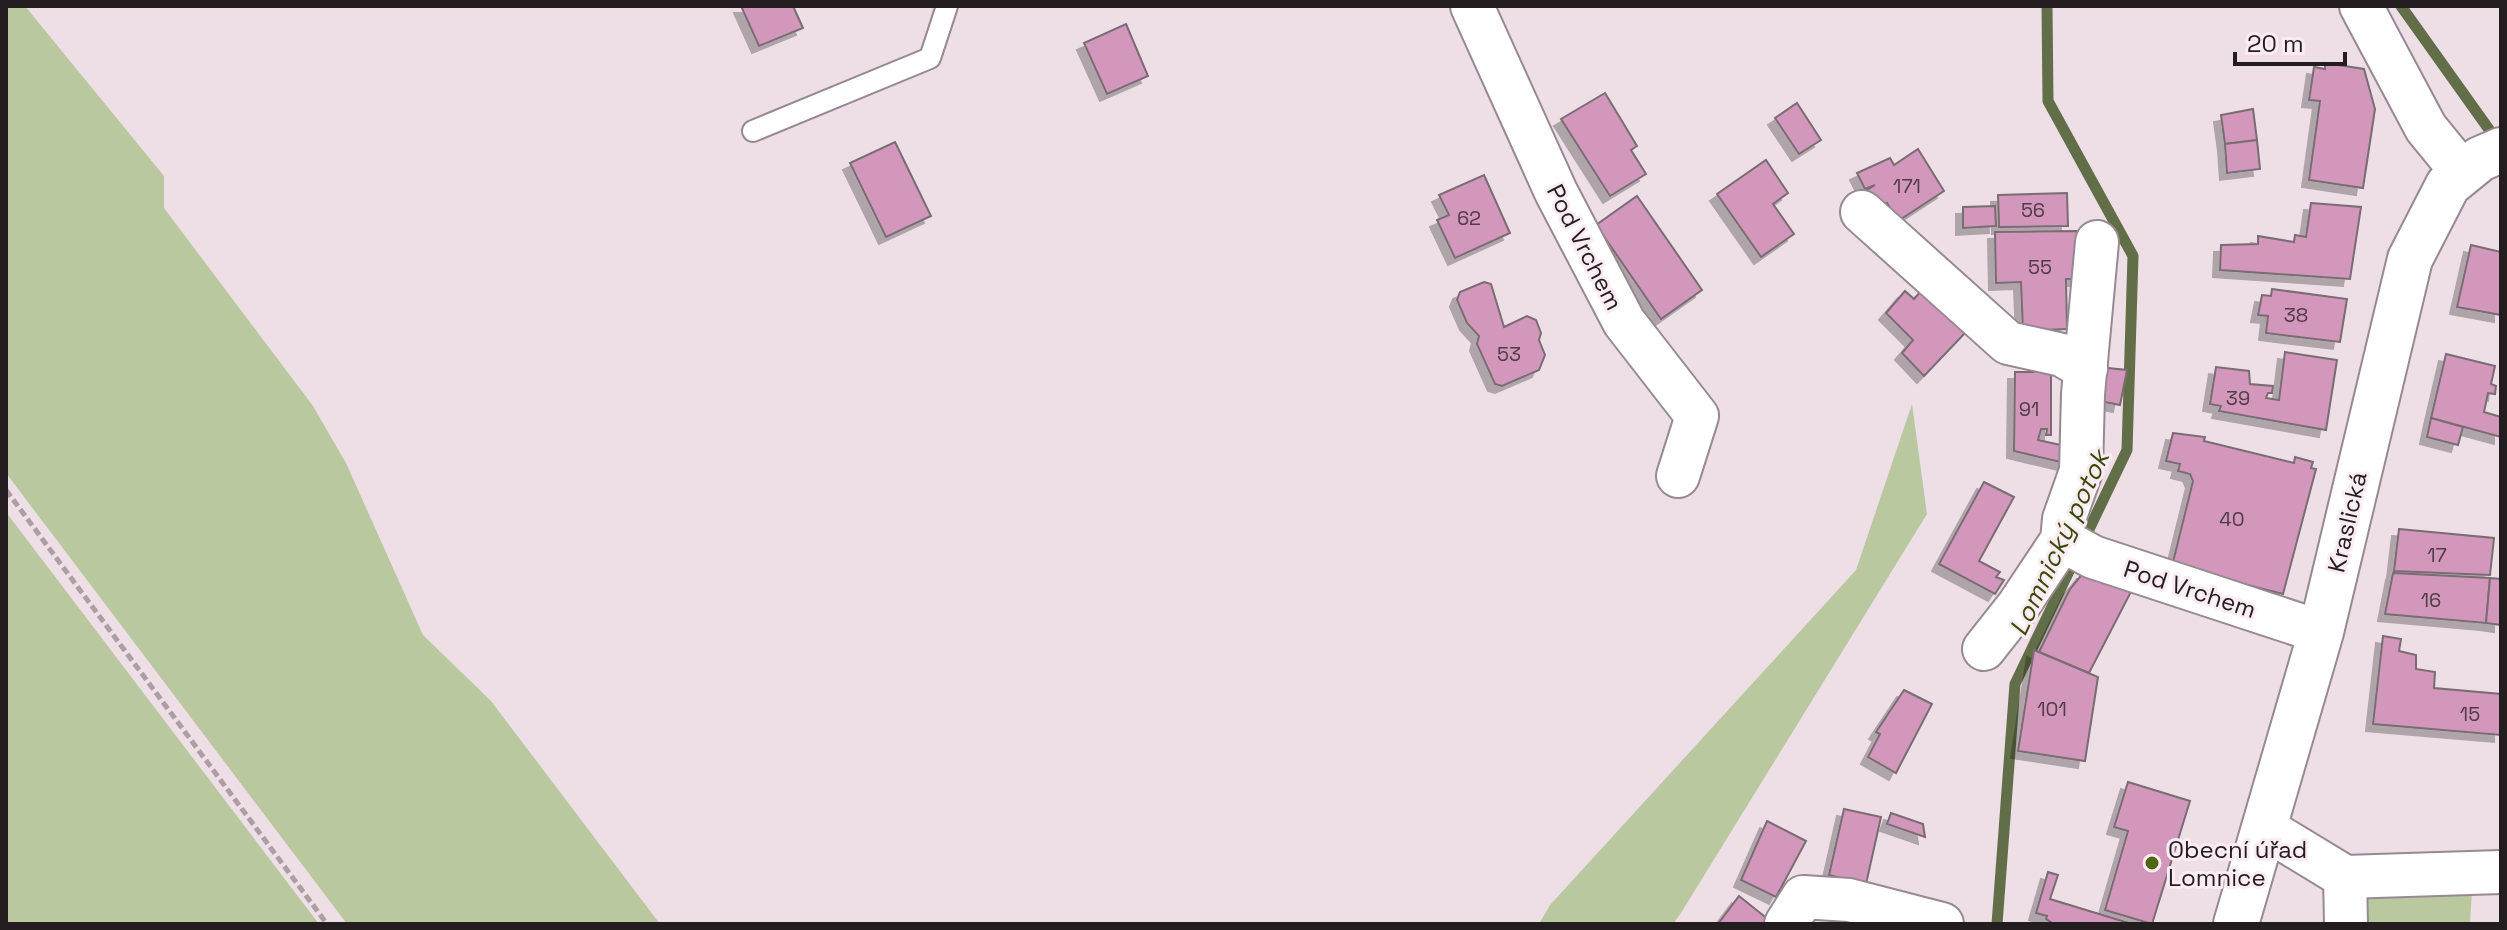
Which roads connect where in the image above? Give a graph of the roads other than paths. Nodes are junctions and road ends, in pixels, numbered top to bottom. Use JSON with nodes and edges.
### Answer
{"nodes":[{"id":1,"x":947,"y":6,"type":"edge"},
{"id":2,"x":1472,"y":6,"type":"edge"},
{"id":3,"x":2361,"y":6,"type":"edge"},
{"id":4,"x":753,"y":131,"type":"dead end"},
{"id":5,"x":2481,"y":160,"type":"edge"},
{"id":6,"x":1862,"y":212,"type":"dead end"},
{"id":7,"x":2097,"y":242,"type":"dead end"},
{"id":8,"x":2086,"y":369,"type":"junction"},
{"id":9,"x":1678,"y":476,"type":"dead end"},
{"id":10,"x":2077,"y":549,"type":"junction"},
{"id":11,"x":2321,"y":632,"type":"junction"},
{"id":12,"x":1984,"y":649,"type":"dead end"},
{"id":13,"x":2266,"y":829,"type":"junction"},
{"id":14,"x":2501,"y":872,"type":"edge"},
{"id":15,"x":2345,"y":877,"type":"junction"},
{"id":16,"x":1786,"y":924,"type":"edge"},
{"id":17,"x":1942,"y":924,"type":"edge"},
{"id":18,"x":2236,"y":924,"type":"edge"},
{"id":19,"x":2346,"y":924,"type":"edge"}],
"edges":[{"from":1,"to":4,"type":"lane"},
{"from":2,"to":9,"type":"street","name":"Pod Vrchem"},
{"from":3,"to":5,"type":"street"},
{"from":5,"to":11,"type":"street","name":"Kraslická"},
{"from":6,"to":8,"type":"street"},
{"from":7,"to":8,"type":"street"},
{"from":8,"to":10,"type":"street"},
{"from":10,"to":11,"type":"street","name":"Pod Vrchem"},
{"from":10,"to":12,"type":"street"},
{"from":11,"to":13,"type":"street","name":"Kraslická"},
{"from":13,"to":15,"type":"street"},
{"from":13,"to":18,"type":"street","name":"Kraslická"},
{"from":14,"to":15,"type":"street"},
{"from":15,"to":19,"type":"street"},
{"from":16,"to":17,"type":"street"}]}
